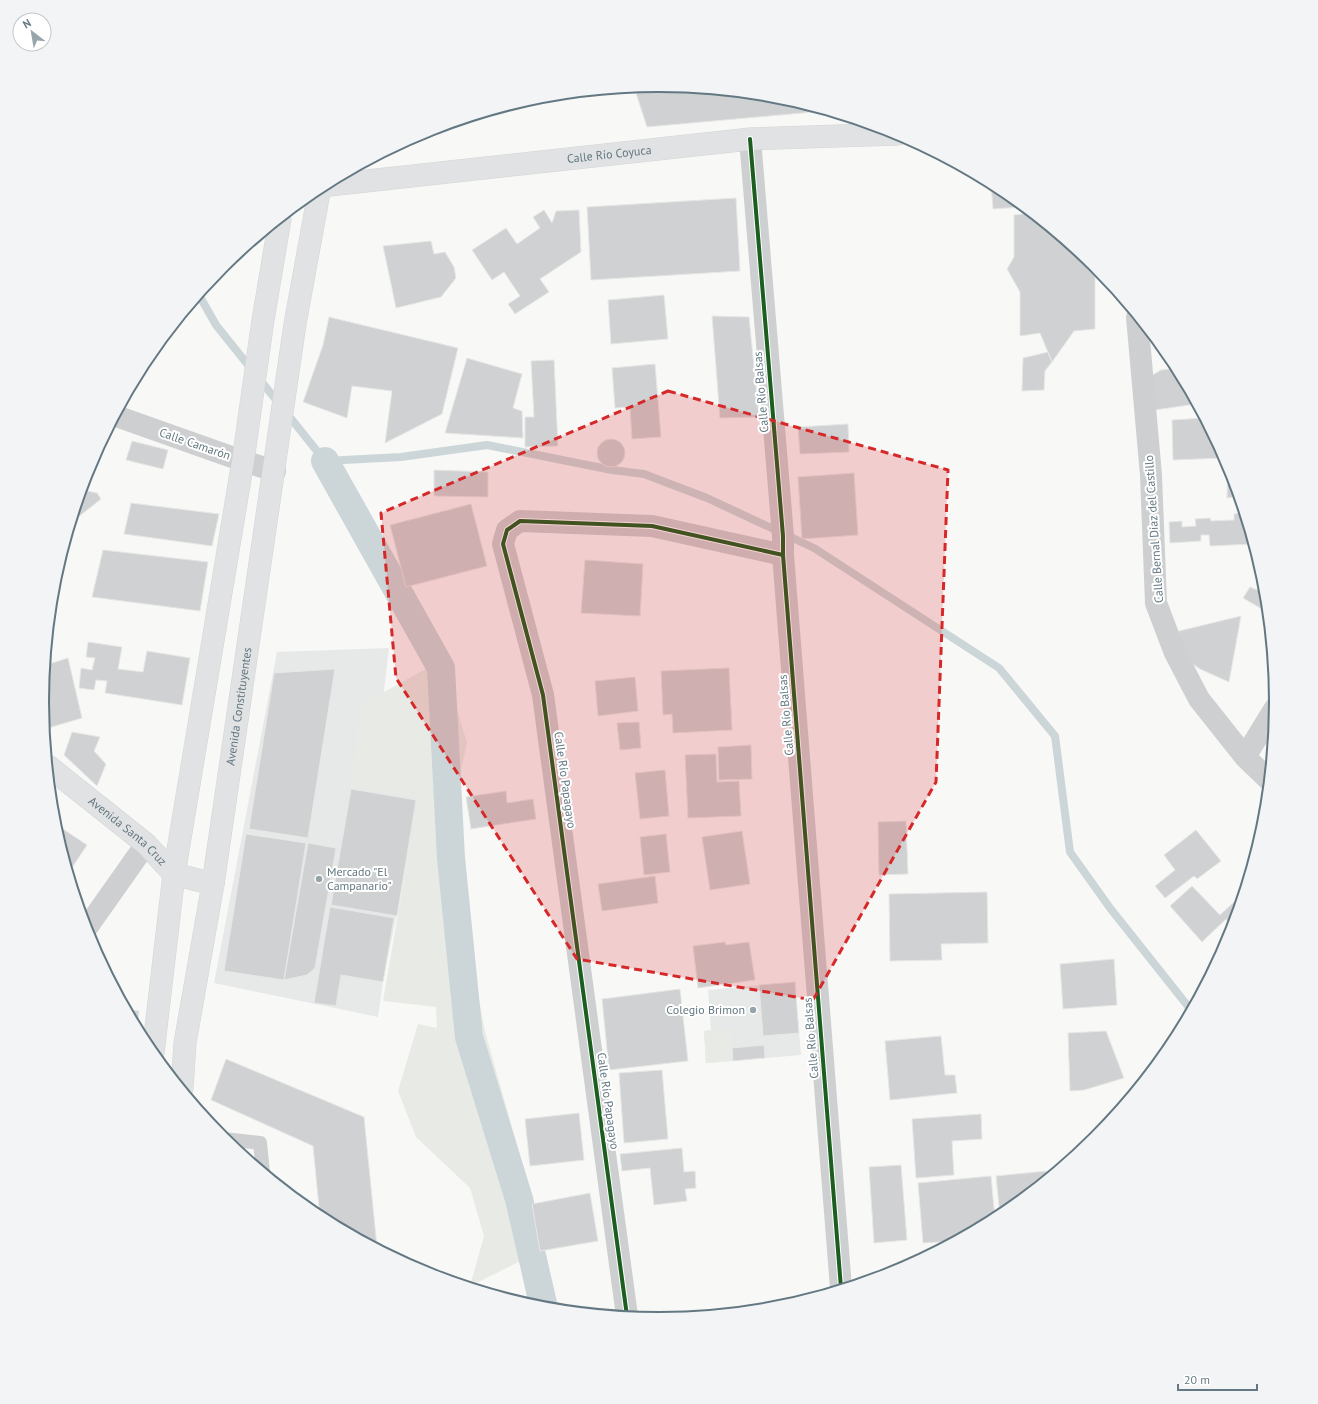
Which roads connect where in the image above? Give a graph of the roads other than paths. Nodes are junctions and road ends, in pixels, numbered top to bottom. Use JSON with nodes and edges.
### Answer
{"nodes":[{"id":1,"x":883,"y":135,"type":"edge"},
{"id":2,"x":750,"y":140,"type":"junction"},
{"id":3,"x":336,"y":185,"type":"edge"},
{"id":4,"x":318,"y":196,"type":"edge"},
{"id":5,"x":279,"y":225,"type":"edge"},
{"id":6,"x":1138,"y":324,"type":"edge"},
{"id":7,"x":120,"y":417,"type":"edge"},
{"id":8,"x":243,"y":461,"type":"junction"},
{"id":9,"x":275,"y":470,"type":"junction"},
{"id":10,"x":783,"y":545,"type":"junction"},
{"id":11,"x":1269,"y":720,"type":"edge"},
{"id":12,"x":1245,"y":757,"type":"junction"},
{"id":13,"x":53,"y":770,"type":"edge"},
{"id":14,"x":1265,"y":776,"type":"edge"},
{"id":15,"x":146,"y":844,"type":"junction"},
{"id":16,"x":174,"y":874,"type":"junction"},
{"id":17,"x":213,"y":884,"type":"junction"},
{"id":18,"x":90,"y":923,"type":"edge"},
{"id":19,"x":154,"y":1044,"type":"edge"},
{"id":20,"x":182,"y":1082,"type":"edge"},
{"id":21,"x":236,"y":1141,"type":"edge"},
{"id":22,"x":262,"y":1165,"type":"edge"},
{"id":23,"x":841,"y":1284,"type":"edge"},
{"id":24,"x":627,"y":1311,"type":"edge"}],
"edges":[{"from":1,"to":2,"type":"main road","name":"Calle Río Coyuca"},
{"from":2,"to":3,"type":"main road","name":"Calle Río Coyuca"},
{"from":2,"to":10,"type":"street","name":"Calle Río Balsas"},
{"from":4,"to":9,"type":"main road","name":"Avenida Constituyentes"},
{"from":5,"to":8,"type":"main road"},
{"from":6,"to":12,"type":"street","name":"Calle Bernal Díaz del Castillo"},
{"from":7,"to":8,"type":"street","name":"Calle Camarón"},
{"from":8,"to":9,"type":"street","name":"Calle Camarón"},
{"from":8,"to":16,"type":"main road"},
{"from":9,"to":17,"type":"main road","name":"Avenida Constituyentes"},
{"from":10,"to":23,"type":"street","name":"Calle Río Balsas"},
{"from":10,"to":24,"type":"street","name":"Calle Río Papagayo"},
{"from":11,"to":12,"type":"street"},
{"from":12,"to":14,"type":"street","name":"Calle Bernal Díaz del Castillo"},
{"from":13,"to":15,"type":"main road","name":"Avenida Santa Cruz"},
{"from":15,"to":16,"type":"main road","name":"Avenida Santa Cruz"},
{"from":15,"to":18,"type":"street"},
{"from":16,"to":17,"type":"main road","name":"Avenida Santa Cruz"},
{"from":16,"to":19,"type":"main road"},
{"from":17,"to":20,"type":"main road","name":"Avenida Constituyentes"},
{"from":21,"to":22,"type":"lane"}]}
